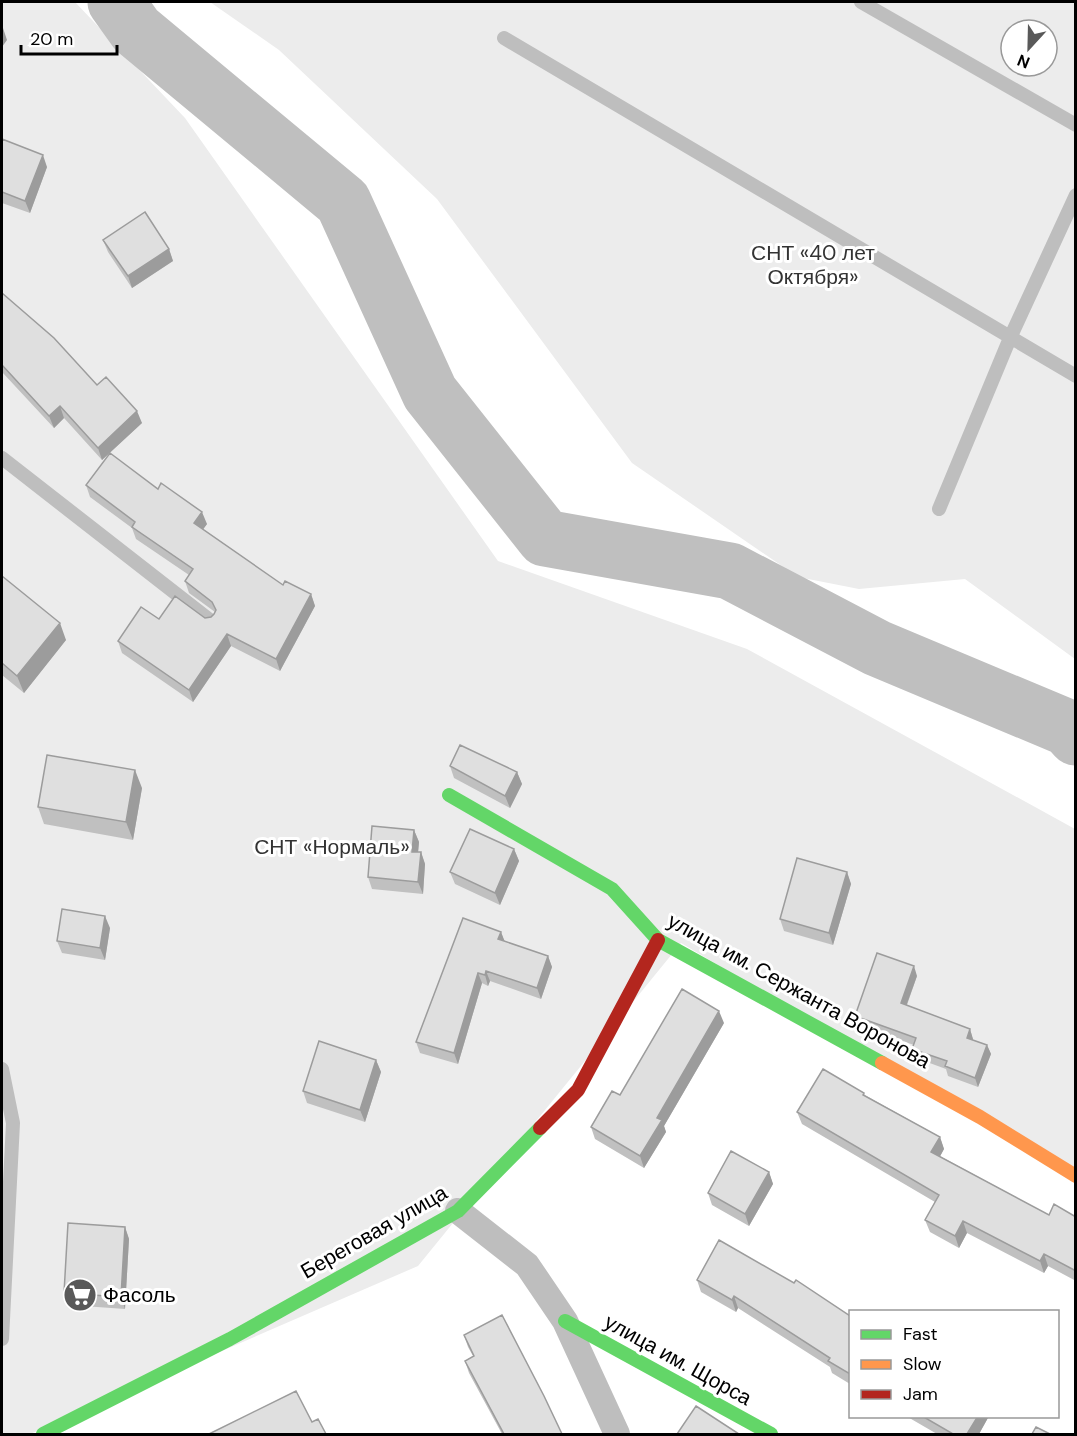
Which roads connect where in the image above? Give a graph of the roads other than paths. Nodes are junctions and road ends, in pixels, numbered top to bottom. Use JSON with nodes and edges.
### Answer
{"nodes":[{"id":1,"x":861,"y":2,"type":"edge"},
{"id":2,"x":504,"y":38,"type":"dead end"},
{"id":3,"x":1076,"y":124,"type":"edge"},
{"id":4,"x":1076,"y":195,"type":"edge"},
{"id":5,"x":1010,"y":338,"type":"junction"},
{"id":6,"x":1076,"y":376,"type":"edge"},
{"id":7,"x":2,"y":458,"type":"edge"},
{"id":8,"x":939,"y":509,"type":"dead end"},
{"id":9,"x":212,"y":621,"type":"edge"},
{"id":10,"x":449,"y":795,"type":"dead end"},
{"id":11,"x":658,"y":940,"type":"junction"},
{"id":12,"x":2,"y":1069,"type":"edge"},
{"id":13,"x":1076,"y":1176,"type":"edge"},
{"id":14,"x":458,"y":1211,"type":"junction"},
{"id":15,"x":565,"y":1322,"type":"junction"},
{"id":16,"x":2,"y":1339,"type":"edge"},
{"id":17,"x":43,"y":1434,"type":"edge"},
{"id":18,"x":617,"y":1434,"type":"edge"},
{"id":19,"x":771,"y":1434,"type":"edge"}],
"edges":[{"from":1,"to":3,"type":"lane"},
{"from":2,"to":5,"type":"lane"},
{"from":4,"to":5,"type":"lane"},
{"from":5,"to":6,"type":"lane"},
{"from":5,"to":8,"type":"lane"},
{"from":7,"to":9,"type":"lane"},
{"from":10,"to":11,"type":"street","name":"улица им. Сержанта Воронова"},
{"from":11,"to":13,"type":"street","name":"улица им. Сержанта Воронова"},
{"from":11,"to":14,"type":"street","name":"Береговая улица"},
{"from":12,"to":16,"type":"lane"},
{"from":14,"to":15,"type":"street"},
{"from":14,"to":17,"type":"street","name":"Береговая улица"},
{"from":15,"to":18,"type":"street"},
{"from":15,"to":19,"type":"street","name":"улица им. Щорса"}]}
